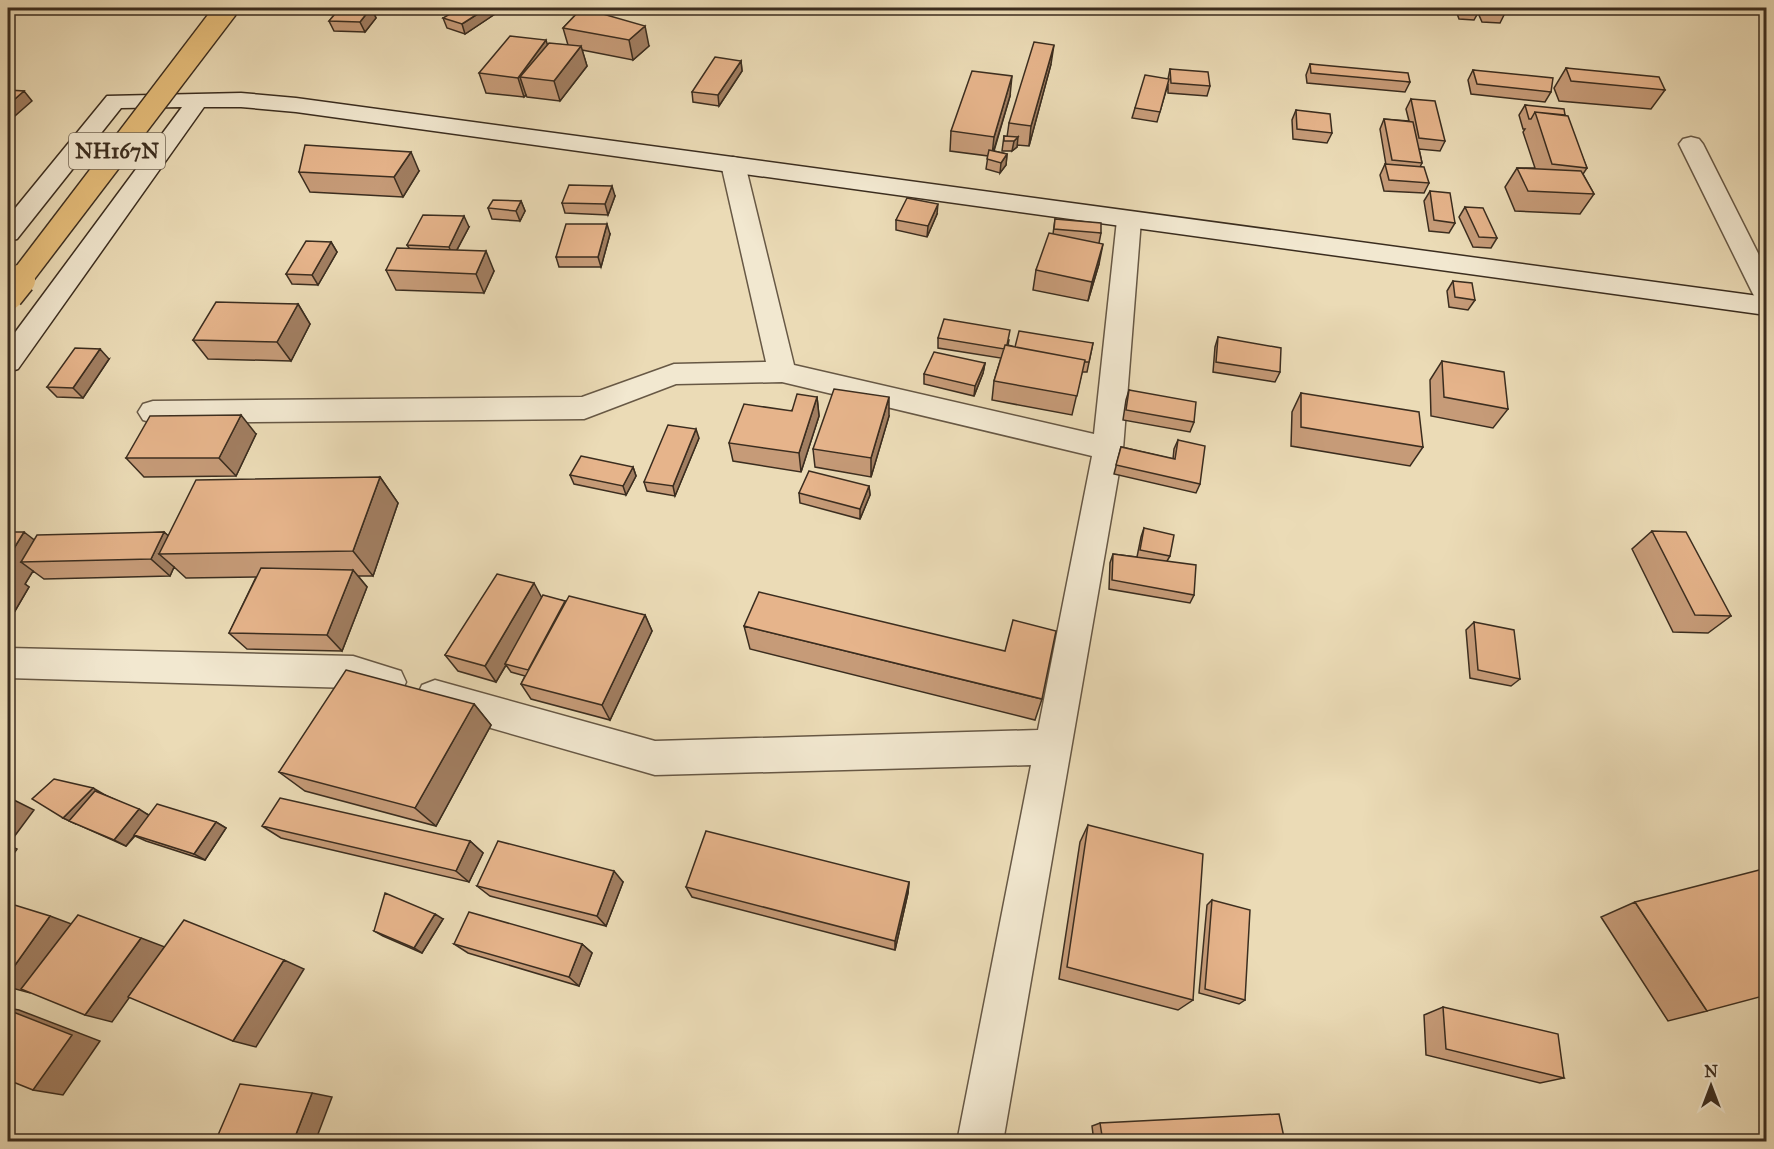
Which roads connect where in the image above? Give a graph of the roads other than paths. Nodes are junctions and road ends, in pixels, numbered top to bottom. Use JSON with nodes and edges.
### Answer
{"nodes":[{"id":1,"x":227,"y":8,"type":"edge"},
{"id":2,"x":198,"y":100,"type":"junction"},
{"id":3,"x":1691,"y":144,"type":"dead end"},
{"id":4,"x":733,"y":164,"type":"junction"},
{"id":5,"x":1129,"y":220,"type":"junction"},
{"id":6,"x":8,"y":233,"type":"edge"},
{"id":7,"x":1767,"y":294,"type":"edge"},
{"id":8,"x":8,"y":295,"type":"edge"},
{"id":9,"x":1767,"y":306,"type":"edge"},
{"id":10,"x":8,"y":362,"type":"edge"},
{"id":11,"x":782,"y":372,"type":"junction"},
{"id":12,"x":153,"y":412,"type":"dead end"},
{"id":13,"x":1108,"y":449,"type":"junction"},
{"id":14,"x":8,"y":663,"type":"edge"},
{"id":15,"x":1053,"y":747,"type":"junction"},
{"id":16,"x":980,"y":1142,"type":"edge"}],
"edges":[{"from":1,"to":8,"type":"highway","number":"NH167N","bridge":true},
{"from":2,"to":4,"type":"street"},
{"from":2,"to":6,"type":"street"},
{"from":2,"to":10,"type":"street"},
{"from":3,"to":7,"type":"street"},
{"from":4,"to":5,"type":"street"},
{"from":4,"to":11,"type":"street"},
{"from":5,"to":9,"type":"street"},
{"from":5,"to":13,"type":"street"},
{"from":11,"to":12,"type":"street"},
{"from":11,"to":13,"type":"street"},
{"from":13,"to":15,"type":"street"},
{"from":14,"to":15,"type":"street"},
{"from":15,"to":16,"type":"street"}]}
